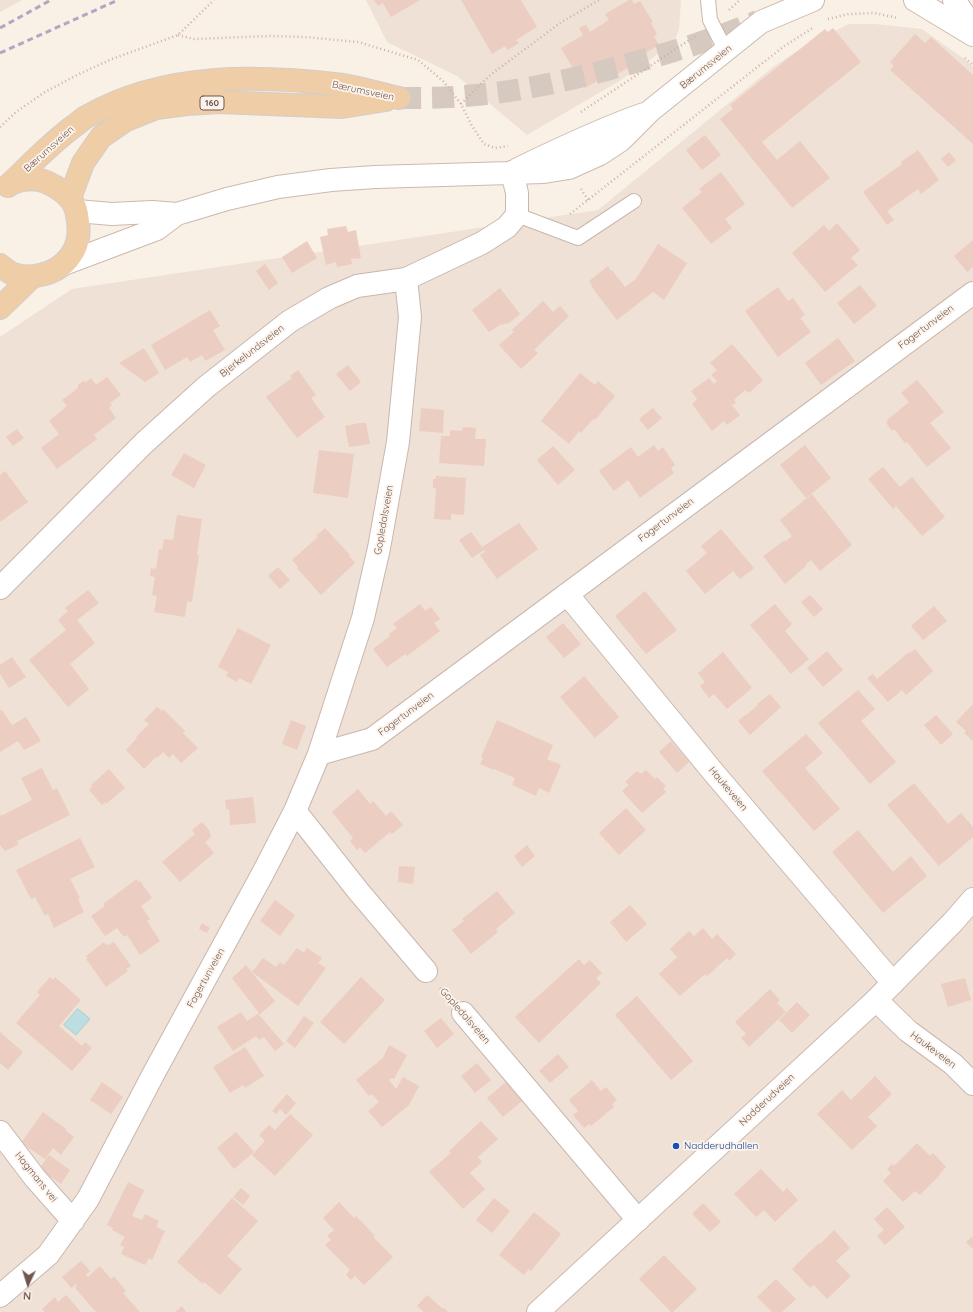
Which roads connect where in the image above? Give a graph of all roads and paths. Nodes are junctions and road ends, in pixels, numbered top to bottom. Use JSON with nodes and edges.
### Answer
{"nodes":[{"id":1,"x":214,"y":0,"type":"edge"},
{"id":2,"x":599,"y":0,"type":"edge"},
{"id":3,"x":708,"y":0,"type":"edge"},
{"id":4,"x":740,"y":0,"type":"edge"},
{"id":5,"x":777,"y":0,"type":"edge"},
{"id":6,"x":813,"y":0,"type":"edge"},
{"id":7,"x":915,"y":0,"type":"edge"},
{"id":8,"x":954,"y":0,"type":"edge"},
{"id":9,"x":900,"y":18,"type":"dead end"},
{"id":10,"x":824,"y":20,"type":"dead end"},
{"id":11,"x":761,"y":22,"type":"junction"},
{"id":12,"x":712,"y":24,"type":"junction"},
{"id":13,"x":818,"y":24,"type":"dead end"},
{"id":14,"x":973,"y":27,"type":"edge"},
{"id":15,"x":973,"y":35,"type":"edge"},
{"id":16,"x":726,"y":50,"type":"junction"},
{"id":17,"x":461,"y":104,"type":"dead end"},
{"id":18,"x":576,"y":115,"type":"dead end"},
{"id":19,"x":0,"y":127,"type":"edge"},
{"id":20,"x":512,"y":172,"type":"junction"},
{"id":21,"x":5,"y":187,"type":"edge"},
{"id":22,"x":634,"y":201,"type":"dead end"},
{"id":23,"x":74,"y":205,"type":"junction"},
{"id":24,"x":177,"y":214,"type":"junction"},
{"id":25,"x":517,"y":215,"type":"junction"},
{"id":26,"x":550,"y":228,"type":"junction"},
{"id":27,"x":64,"y":264,"type":"junction"},
{"id":28,"x":0,"y":265,"type":"edge"},
{"id":29,"x":32,"y":277,"type":"junction"},
{"id":30,"x":406,"y":279,"type":"junction"},
{"id":31,"x":973,"y":292,"type":"edge"},
{"id":32,"x":0,"y":308,"type":"edge"},
{"id":33,"x":0,"y":588,"type":"edge"},
{"id":34,"x":567,"y":594,"type":"junction"},
{"id":35,"x":319,"y":754,"type":"junction"},
{"id":36,"x":294,"y":811,"type":"junction"},
{"id":37,"x":973,"y":899,"type":"edge"},
{"id":38,"x":426,"y":972,"type":"joint"},
{"id":39,"x":892,"y":983,"type":"junction"},
{"id":40,"x":876,"y":1000,"type":"junction"},
{"id":41,"x":463,"y":1013,"type":"joint"},
{"id":42,"x":973,"y":1084,"type":"edge"},
{"id":43,"x":0,"y":1132,"type":"edge"},
{"id":44,"x":638,"y":1220,"type":"junction"},
{"id":45,"x":73,"y":1221,"type":"junction"},
{"id":46,"x":0,"y":1296,"type":"edge"},
{"id":47,"x":538,"y":1312,"type":"edge"}],
"edges":[{"from":1,"to":19,"type":"path"},
{"from":2,"to":17,"type":"path"},
{"from":3,"to":12,"type":"lane"},
{"from":4,"to":12,"type":"path"},
{"from":5,"to":11,"type":"street","name":"Bærumsveien"},
{"from":6,"to":11,"type":"street","name":"Bærumsveien"},
{"from":7,"to":15,"type":"street"},
{"from":8,"to":14,"type":"street"},
{"from":9,"to":10,"type":"path"},
{"from":11,"to":16,"type":"street","name":"Bærumsveien"},
{"from":12,"to":16,"type":"lane"},
{"from":12,"to":18,"type":"path"},
{"from":13,"to":26,"type":"path"},
{"from":16,"to":20,"type":"street","name":"Bærumsveien"},
{"from":20,"to":24,"type":"street","name":"Bærumsveien"},
{"from":20,"to":25,"type":"street"},
{"from":21,"to":23,"type":"main road","number":"160"},
{"from":21,"to":23,"type":"main road","name":"Bærumsveien","number":"160"},
{"from":22,"to":26,"type":"lane"},
{"from":23,"to":24,"type":"street","name":"Bærumsveien"},
{"from":23,"to":27,"type":"main road","number":"160"},
{"from":24,"to":27,"type":"street","name":"Bærumsveien"},
{"from":25,"to":26,"type":"lane"},
{"from":25,"to":30,"type":"street","name":"Bjerkelundsveien"},
{"from":27,"to":29,"type":"main road","number":"160"},
{"from":28,"to":29,"type":"main road","number":"160"},
{"from":29,"to":32,"type":"main road","number":"160"},
{"from":30,"to":33,"type":"street","name":"Bjerkelundsveien"},
{"from":30,"to":35,"type":"street","name":"Gopledalsveien"},
{"from":31,"to":34,"type":"street","name":"Fagertunveien"},
{"from":34,"to":35,"type":"street","name":"Fagertunveien"},
{"from":34,"to":39,"type":"street","name":"Haukeveien"},
{"from":35,"to":36,"type":"street","name":"Fagertunveien"},
{"from":36,"to":38,"type":"street"},
{"from":36,"to":45,"type":"street","name":"Fagertunveien"},
{"from":37,"to":39,"type":"street","name":"Nadderudveien"},
{"from":38,"to":41,"type":"path","name":"Gopledalsveien"},
{"from":39,"to":40,"type":"street","name":"Nadderudveien"},
{"from":40,"to":42,"type":"street","name":"Haukeveien"},
{"from":40,"to":44,"type":"street","name":"Nadderudveien"},
{"from":41,"to":44,"type":"street","name":"Gopledalsveien"},
{"from":43,"to":45,"type":"street","name":"Hagmans vei"},
{"from":44,"to":47,"type":"street","name":"Nadderudveien"},
{"from":45,"to":46,"type":"street","name":"Fagertunveien"}]}
